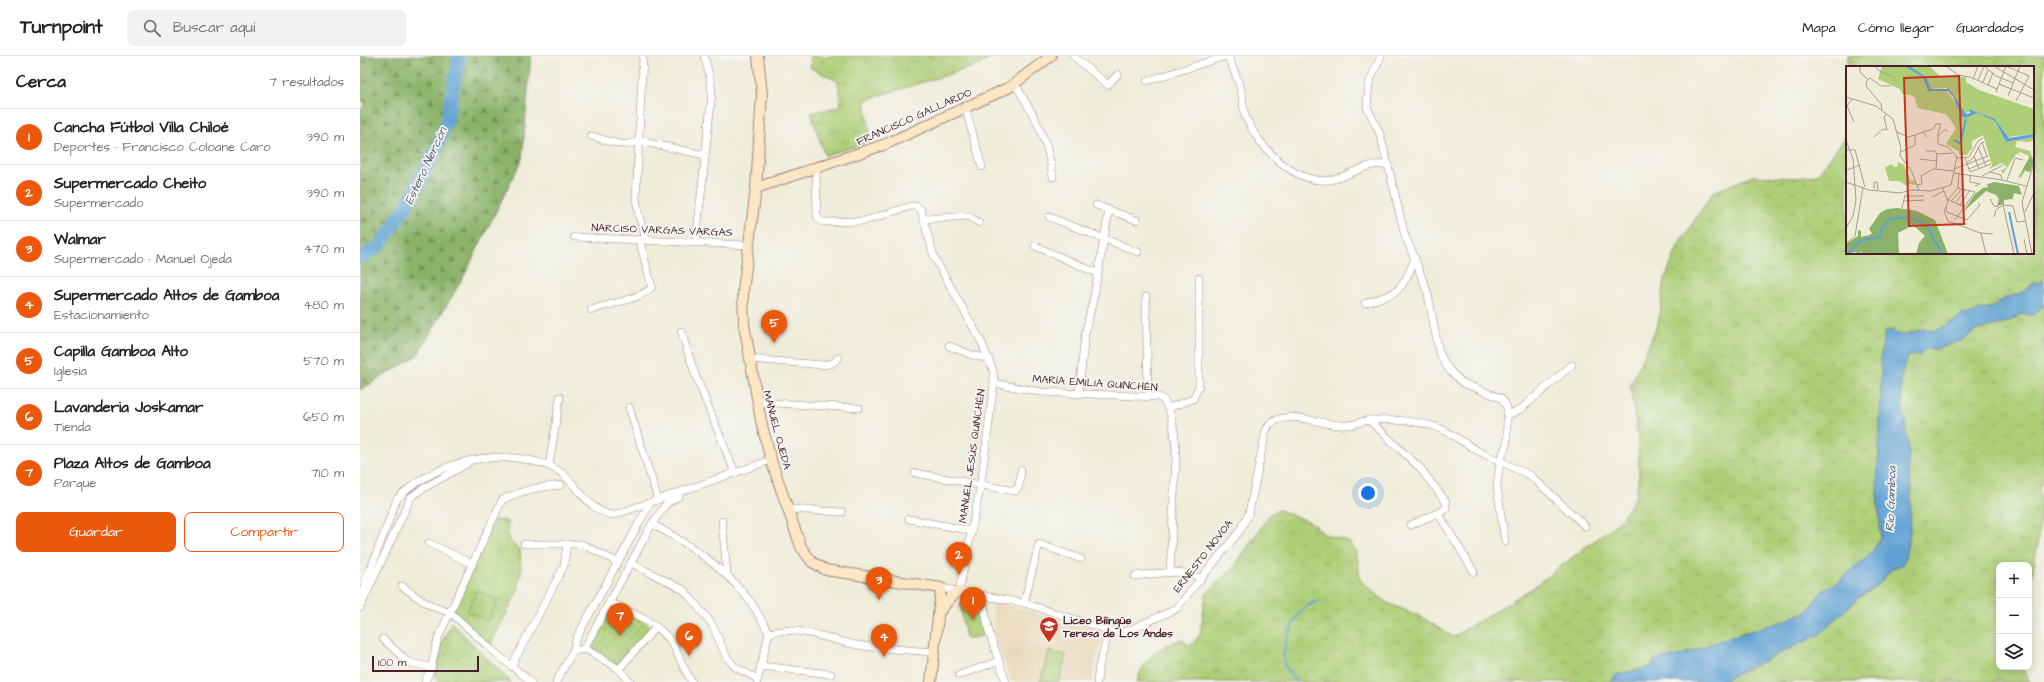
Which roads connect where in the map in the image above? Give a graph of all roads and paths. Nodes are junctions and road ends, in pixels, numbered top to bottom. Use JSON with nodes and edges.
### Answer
{"nodes":[{"id":1,"x":643,"y":56,"type":"edge"},
{"id":2,"x":704,"y":56,"type":"edge"},
{"id":3,"x":758,"y":56,"type":"edge"},
{"id":4,"x":1050,"y":56,"type":"edge"},
{"id":5,"x":1073,"y":56,"type":"edge"},
{"id":6,"x":1227,"y":56,"type":"edge"},
{"id":7,"x":1381,"y":56,"type":"edge"},
{"id":8,"x":1118,"y":74,"type":"dead end"},
{"id":9,"x":1147,"y":81,"type":"dead end"},
{"id":10,"x":1015,"y":84,"type":"junction"},
{"id":11,"x":965,"y":107,"type":"junction"},
{"id":12,"x":591,"y":136,"type":"dead end"},
{"id":13,"x":639,"y":141,"type":"junction"},
{"id":14,"x":705,"y":155,"type":"junction"},
{"id":15,"x":1388,"y":165,"type":"junction"},
{"id":16,"x":982,"y":167,"type":"dead end"},
{"id":17,"x":816,"y":168,"type":"junction"},
{"id":18,"x":1053,"y":177,"type":"dead end"},
{"id":19,"x":756,"y":188,"type":"junction"},
{"id":20,"x":1096,"y":205,"type":"dead end"},
{"id":21,"x":1108,"y":210,"type":"junction"},
{"id":22,"x":1049,"y":217,"type":"dead end"},
{"id":23,"x":923,"y":219,"type":"junction"},
{"id":24,"x":1136,"y":220,"type":"dead end"},
{"id":25,"x":979,"y":223,"type":"dead end"},
{"id":26,"x":574,"y":237,"type":"dead end"},
{"id":27,"x":642,"y":239,"type":"junction"},
{"id":28,"x":1104,"y":240,"type":"junction"},
{"id":29,"x":696,"y":242,"type":"junction"},
{"id":30,"x":748,"y":244,"type":"junction"},
{"id":31,"x":1035,"y":246,"type":"dead end"},
{"id":32,"x":1138,"y":252,"type":"dead end"},
{"id":33,"x":1415,"y":259,"type":"junction"},
{"id":34,"x":1098,"y":274,"type":"junction"},
{"id":35,"x":1199,"y":278,"type":"dead end"},
{"id":36,"x":1146,"y":297,"type":"dead end"},
{"id":37,"x":1365,"y":303,"type":"dead end"},
{"id":38,"x":591,"y":310,"type":"dead end"},
{"id":39,"x":681,"y":331,"type":"dead end"},
{"id":40,"x":949,"y":346,"type":"dead end"},
{"id":41,"x":838,"y":358,"type":"dead end"},
{"id":42,"x":749,"y":359,"type":"junction"},
{"id":43,"x":989,"y":359,"type":"junction"},
{"id":44,"x":1572,"y":365,"type":"dead end"},
{"id":45,"x":994,"y":383,"type":"junction"},
{"id":46,"x":1079,"y":392,"type":"junction"},
{"id":47,"x":560,"y":397,"type":"dead end"},
{"id":48,"x":1148,"y":397,"type":"junction"},
{"id":49,"x":757,"y":402,"type":"junction"},
{"id":50,"x":629,"y":407,"type":"dead end"},
{"id":51,"x":860,"y":408,"type":"dead end"},
{"id":52,"x":1168,"y":408,"type":"junction"},
{"id":53,"x":1508,"y":414,"type":"junction"},
{"id":54,"x":1369,"y":420,"type":"junction"},
{"id":55,"x":771,"y":460,"type":"junction"},
{"id":56,"x":1500,"y":461,"type":"junction"},
{"id":57,"x":481,"y":463,"type":"dead end"},
{"id":58,"x":549,"y":466,"type":"junction"},
{"id":59,"x":1021,"y":470,"type":"dead end"},
{"id":60,"x":735,"y":473,"type":"junction"},
{"id":61,"x":915,"y":473,"type":"dead end"},
{"id":62,"x":981,"y":484,"type":"junction"},
{"id":63,"x":561,"y":485,"type":"dead end"},
{"id":64,"x":691,"y":488,"type":"junction"},
{"id":65,"x":654,"y":502,"type":"junction"},
{"id":66,"x":788,"y":509,"type":"junction"},
{"id":67,"x":842,"y":512,"type":"dead end"},
{"id":68,"x":1438,"y":513,"type":"junction"},
{"id":69,"x":909,"y":519,"type":"dead end"},
{"id":70,"x":722,"y":521,"type":"dead end"},
{"id":71,"x":652,"y":524,"type":"junction"},
{"id":72,"x":1411,"y":525,"type":"dead end"},
{"id":73,"x":1585,"y":526,"type":"dead end"},
{"id":74,"x":972,"y":531,"type":"junction"},
{"id":75,"x":1505,"y":542,"type":"dead end"},
{"id":76,"x":429,"y":543,"type":"dead end"},
{"id":77,"x":524,"y":544,"type":"dead end"},
{"id":78,"x":567,"y":544,"type":"junction"},
{"id":79,"x":1081,"y":559,"type":"dead end"},
{"id":80,"x":617,"y":562,"type":"junction"},
{"id":81,"x":631,"y":563,"type":"junction"},
{"id":82,"x":472,"y":564,"type":"junction"},
{"id":83,"x":1474,"y":572,"type":"dead end"},
{"id":84,"x":1170,"y":573,"type":"junction"},
{"id":85,"x":727,"y":574,"type":"junction"},
{"id":86,"x":1135,"y":576,"type":"dead end"},
{"id":87,"x":1201,"y":579,"type":"junction"},
{"id":88,"x":918,"y":584,"type":"junction"},
{"id":89,"x":402,"y":586,"type":"dead end"},
{"id":90,"x":941,"y":588,"type":"junction"},
{"id":91,"x":959,"y":591,"type":"junction"},
{"id":92,"x":982,"y":595,"type":"junction"},
{"id":93,"x":360,"y":597,"type":"edge"},
{"id":94,"x":610,"y":602,"type":"junction"},
{"id":95,"x":1024,"y":603,"type":"junction"},
{"id":96,"x":360,"y":608,"type":"edge"},
{"id":97,"x":450,"y":612,"type":"junction"},
{"id":98,"x":939,"y":612,"type":"junction"},
{"id":99,"x":656,"y":627,"type":"junction"},
{"id":100,"x":1109,"y":632,"type":"junction"},
{"id":101,"x":769,"y":633,"type":"junction"},
{"id":102,"x":383,"y":639,"type":"dead end"},
{"id":103,"x":584,"y":649,"type":"junction"},
{"id":104,"x":574,"y":651,"type":"junction"},
{"id":105,"x":934,"y":652,"type":"junction"},
{"id":106,"x":999,"y":661,"type":"junction"},
{"id":107,"x":512,"y":665,"type":"junction"},
{"id":108,"x":761,"y":666,"type":"junction"},
{"id":109,"x":431,"y":668,"type":"junction"},
{"id":110,"x":619,"y":669,"type":"junction"},
{"id":111,"x":831,"y":674,"type":"dead end"},
{"id":112,"x":958,"y":675,"type":"dead end"},
{"id":113,"x":426,"y":679,"type":"edge"},
{"id":114,"x":758,"y":681,"type":"edge"},
{"id":115,"x":434,"y":682,"type":"edge"},
{"id":116,"x":532,"y":682,"type":"edge"},
{"id":117,"x":556,"y":682,"type":"edge"},
{"id":118,"x":630,"y":682,"type":"edge"},
{"id":119,"x":692,"y":682,"type":"edge"},
{"id":120,"x":931,"y":682,"type":"edge"},
{"id":121,"x":1006,"y":682,"type":"edge"},
{"id":122,"x":1097,"y":682,"type":"edge"}],
"edges":[{"from":1,"to":13,"type":"street"},
{"from":2,"to":14,"type":"street"},
{"from":3,"to":19,"type":"street","name":"MANUEL OJEDA"},
{"from":4,"to":10,"type":"street","name":"FRANCISCO GALLARDO"},
{"from":5,"to":8,"type":"street"},
{"from":6,"to":9,"type":"street"},
{"from":6,"to":15,"type":"street"},
{"from":7,"to":15,"type":"street"},
{"from":10,"to":11,"type":"street","name":"FRANCISCO GALLARDO"},
{"from":10,"to":18,"type":"street"},
{"from":11,"to":16,"type":"street"},
{"from":11,"to":17,"type":"street","name":"FRANCISCO GALLARDO"},
{"from":12,"to":13,"type":"street"},
{"from":13,"to":14,"type":"street"},
{"from":13,"to":27,"type":"street"},
{"from":14,"to":29,"type":"street"},
{"from":15,"to":33,"type":"street"},
{"from":17,"to":19,"type":"street","name":"FRANCISCO GALLARDO"},
{"from":17,"to":23,"type":"street","name":"MANUEL JESÚS QUINCHÉN"},
{"from":19,"to":30,"type":"street","name":"MANUEL OJEDA"},
{"from":20,"to":21,"type":"street"},
{"from":21,"to":24,"type":"street"},
{"from":21,"to":28,"type":"street"},
{"from":22,"to":28,"type":"street"},
{"from":23,"to":25,"type":"street"},
{"from":23,"to":43,"type":"street","name":"MANUEL JESÚS QUINCHÉN"},
{"from":26,"to":27,"type":"street","name":"NARCISO VARGAS VARGAS"},
{"from":27,"to":29,"type":"street","name":"NARCISO VARGAS VARGAS"},
{"from":27,"to":38,"type":"street"},
{"from":28,"to":32,"type":"street"},
{"from":28,"to":34,"type":"street"},
{"from":29,"to":30,"type":"street","name":"NARCISO VARGAS VARGAS"},
{"from":30,"to":42,"type":"street","name":"MANUEL OJEDA"},
{"from":31,"to":34,"type":"street"},
{"from":33,"to":37,"type":"street"},
{"from":33,"to":53,"type":"street"},
{"from":34,"to":46,"type":"street"},
{"from":35,"to":52,"type":"street"},
{"from":36,"to":48,"type":"street"},
{"from":39,"to":60,"type":"street"},
{"from":40,"to":43,"type":"street"},
{"from":41,"to":42,"type":"street"},
{"from":42,"to":49,"type":"street","name":"MANUEL OJEDA"},
{"from":43,"to":45,"type":"street","name":"MANUEL JESÚS QUINCHÉN"},
{"from":44,"to":53,"type":"street"},
{"from":45,"to":46,"type":"street","name":"MARÍA EMILIA QUINCHÉN"},
{"from":45,"to":62,"type":"street","name":"MANUEL JESÚS QUINCHÉN"},
{"from":46,"to":48,"type":"street","name":"MARÍA EMILIA QUINCHÉN"},
{"from":47,"to":58,"type":"street"},
{"from":48,"to":52,"type":"street","name":"MARÍA EMILIA QUINCHÉN"},
{"from":49,"to":51,"type":"street"},
{"from":49,"to":55,"type":"street","name":"MANUEL OJEDA"},
{"from":50,"to":65,"type":"street"},
{"from":52,"to":84,"type":"street"},
{"from":53,"to":56,"type":"street"},
{"from":54,"to":56,"type":"street","name":"ERNESTO NOVOA"},
{"from":54,"to":68,"type":"street"},
{"from":54,"to":87,"type":"street","name":"ERNESTO NOVOA"},
{"from":55,"to":60,"type":"street"},
{"from":55,"to":66,"type":"street","name":"MANUEL OJEDA"},
{"from":56,"to":73,"type":"street","name":"ERNESTO NOVOA"},
{"from":56,"to":75,"type":"street"},
{"from":57,"to":96,"type":"street"},
{"from":58,"to":65,"type":"street"},
{"from":58,"to":93,"type":"street"},
{"from":59,"to":62,"type":"street"},
{"from":60,"to":64,"type":"street"},
{"from":61,"to":62,"type":"street"},
{"from":62,"to":74,"type":"street","name":"MANUEL JESÚS QUINCHÉN"},
{"from":63,"to":82,"type":"street"},
{"from":64,"to":65,"type":"street"},
{"from":64,"to":71,"type":"street"},
{"from":65,"to":80,"type":"street"},
{"from":66,"to":67,"type":"street"},
{"from":66,"to":88,"type":"street","name":"MANUEL OJEDA"},
{"from":68,"to":72,"type":"street"},
{"from":68,"to":83,"type":"street"},
{"from":69,"to":74,"type":"street"},
{"from":70,"to":85,"type":"street"},
{"from":71,"to":81,"type":"street"},
{"from":71,"to":85,"type":"street"},
{"from":74,"to":91,"type":"street","name":"MANUEL JESÚS QUINCHÉN"},
{"from":76,"to":82,"type":"street"},
{"from":77,"to":78,"type":"street"},
{"from":78,"to":80,"type":"street"},
{"from":78,"to":107,"type":"street"},
{"from":79,"to":95,"type":"street"},
{"from":80,"to":104,"type":"street"},
{"from":81,"to":94,"type":"street"},
{"from":81,"to":114,"type":"street"},
{"from":82,"to":97,"type":"street"},
{"from":84,"to":86,"type":"street"},
{"from":84,"to":87,"type":"street"},
{"from":85,"to":101,"type":"street"},
{"from":87,"to":100,"type":"street","name":"ERNESTO NOVOA"},
{"from":88,"to":90,"type":"street","name":"ERNESTO NOVOA"},
{"from":88,"to":98,"type":"street"},
{"from":89,"to":97,"type":"street"},
{"from":90,"to":91,"type":"street","name":"ERNESTO NOVOA"},
{"from":90,"to":98,"type":"street"},
{"from":91,"to":92,"type":"street","name":"ERNESTO NOVOA"},
{"from":91,"to":98,"type":"street"},
{"from":92,"to":95,"type":"street","name":"ERNESTO NOVOA"},
{"from":92,"to":106,"type":"street"},
{"from":94,"to":99,"type":"street"},
{"from":94,"to":103,"type":"street"},
{"from":95,"to":100,"type":"street","name":"ERNESTO NOVOA"},
{"from":97,"to":107,"type":"street"},
{"from":97,"to":109,"type":"street"},
{"from":98,"to":105,"type":"street"},
{"from":99,"to":110,"type":"street"},
{"from":99,"to":119,"type":"street"},
{"from":100,"to":122,"type":"street"},
{"from":101,"to":105,"type":"street"},
{"from":101,"to":108,"type":"street"},
{"from":102,"to":109,"type":"street"},
{"from":103,"to":104,"type":"street"},
{"from":103,"to":110,"type":"street"},
{"from":104,"to":117,"type":"street"},
{"from":105,"to":120,"type":"street"},
{"from":106,"to":112,"type":"street"},
{"from":106,"to":121,"type":"street"},
{"from":107,"to":116,"type":"street"},
{"from":108,"to":111,"type":"street"},
{"from":108,"to":114,"type":"street"},
{"from":109,"to":113,"type":"street"},
{"from":110,"to":118,"type":"street"},
{"from":113,"to":115,"type":"street"}]}
